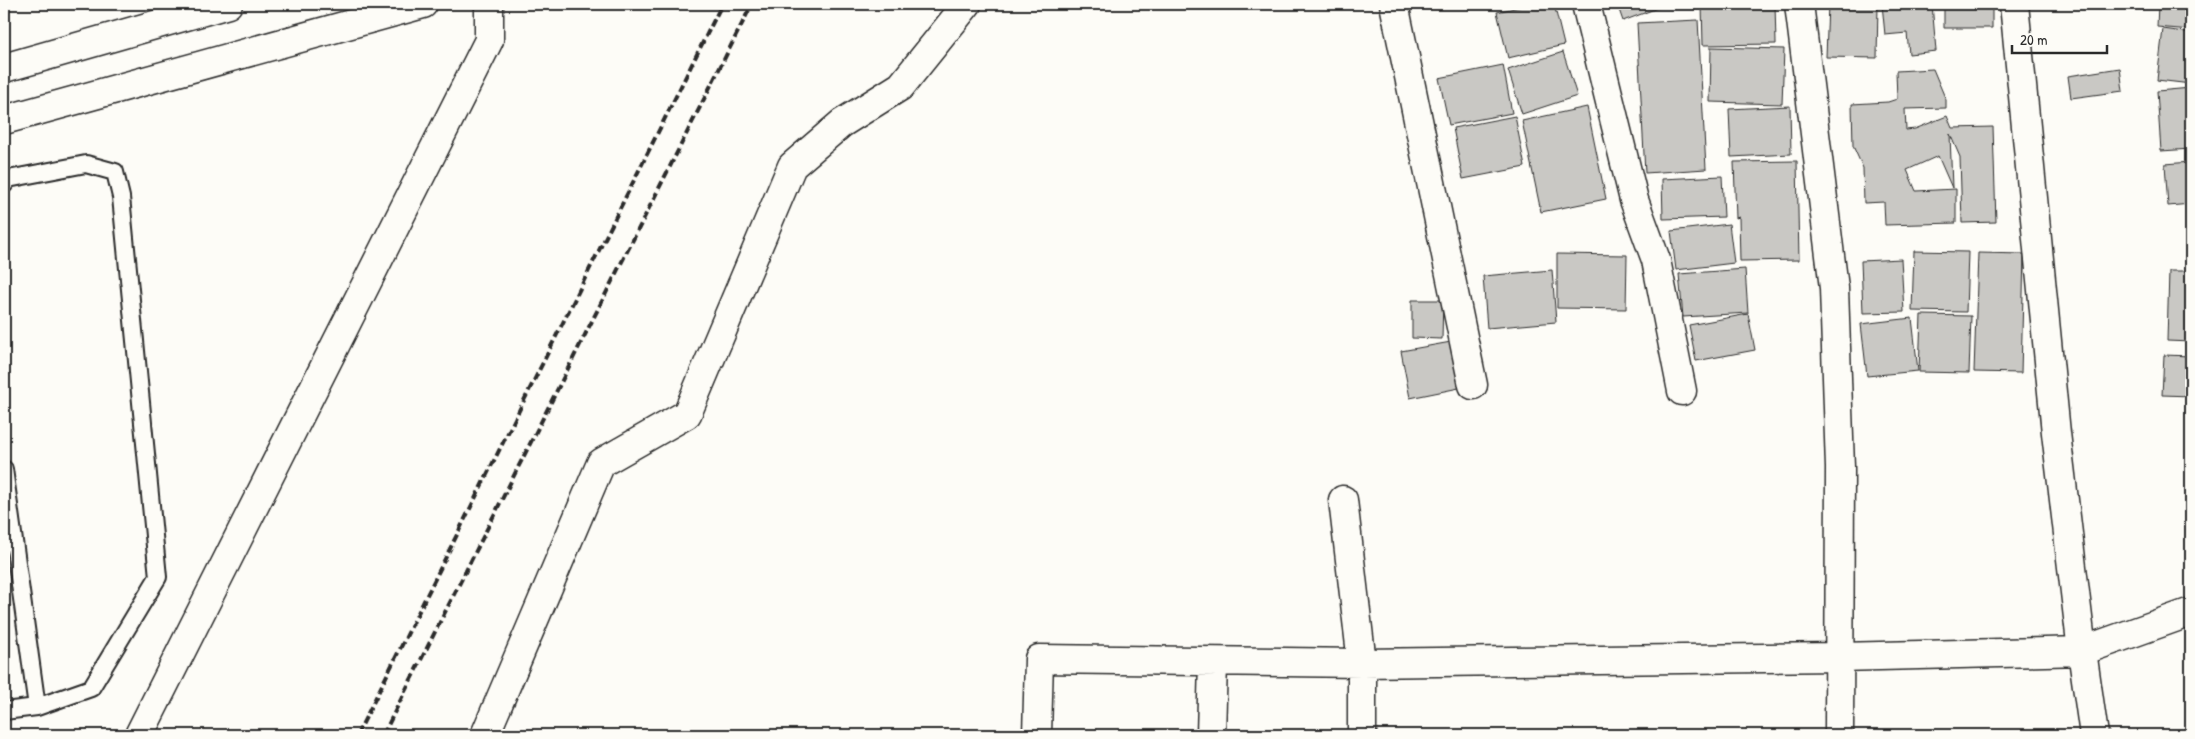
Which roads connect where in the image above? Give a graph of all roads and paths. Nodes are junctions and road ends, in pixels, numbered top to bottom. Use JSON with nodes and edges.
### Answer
{"nodes":[{"id":1,"x":228,"y":4,"type":"edge"},
{"id":2,"x":423,"y":4,"type":"edge"},
{"id":3,"x":490,"y":4,"type":"edge"},
{"id":4,"x":967,"y":4,"type":"edge"},
{"id":5,"x":1394,"y":4,"type":"edge"},
{"id":6,"x":1586,"y":4,"type":"edge"},
{"id":7,"x":1799,"y":4,"type":"edge"},
{"id":8,"x":2014,"y":4,"type":"edge"},
{"id":9,"x":4,"y":68,"type":"edge"},
{"id":10,"x":4,"y":120,"type":"edge"},
{"id":11,"x":4,"y":185,"type":"edge"},
{"id":12,"x":1473,"y":385,"type":"dead end"},
{"id":13,"x":1682,"y":391,"type":"dead end"},
{"id":14,"x":4,"y":469,"type":"edge"},
{"id":15,"x":1343,"y":500,"type":"dead end"},
{"id":16,"x":2191,"y":612,"type":"edge"},
{"id":17,"x":2082,"y":651,"type":"junction"},
{"id":18,"x":1840,"y":657,"type":"junction"},
{"id":19,"x":1213,"y":662,"type":"junction"},
{"id":20,"x":1362,"y":663,"type":"junction"},
{"id":21,"x":37,"y":707,"type":"junction"},
{"id":22,"x":4,"y":711,"type":"edge"},
{"id":23,"x":139,"y":735,"type":"edge"},
{"id":24,"x":485,"y":735,"type":"edge"},
{"id":25,"x":1037,"y":735,"type":"edge"},
{"id":26,"x":1212,"y":735,"type":"edge"},
{"id":27,"x":1362,"y":735,"type":"edge"},
{"id":28,"x":1838,"y":735,"type":"edge"},
{"id":29,"x":2094,"y":735,"type":"edge"}],
"edges":[{"from":1,"to":9,"type":"street"},
{"from":2,"to":10,"type":"street"},
{"from":3,"to":23,"type":"street"},
{"from":4,"to":24,"type":"street"},
{"from":5,"to":12,"type":"street"},
{"from":6,"to":13,"type":"street"},
{"from":7,"to":18,"type":"street"},
{"from":8,"to":17,"type":"street"},
{"from":11,"to":21,"type":"lane"},
{"from":14,"to":21,"type":"lane"},
{"from":15,"to":20,"type":"street"},
{"from":16,"to":17,"type":"street"},
{"from":17,"to":18,"type":"street"},
{"from":17,"to":29,"type":"street"},
{"from":18,"to":20,"type":"street"},
{"from":18,"to":28,"type":"street"},
{"from":19,"to":20,"type":"street"},
{"from":19,"to":25,"type":"street"},
{"from":19,"to":26,"type":"street"},
{"from":20,"to":27,"type":"street"},
{"from":21,"to":22,"type":"lane"}]}
